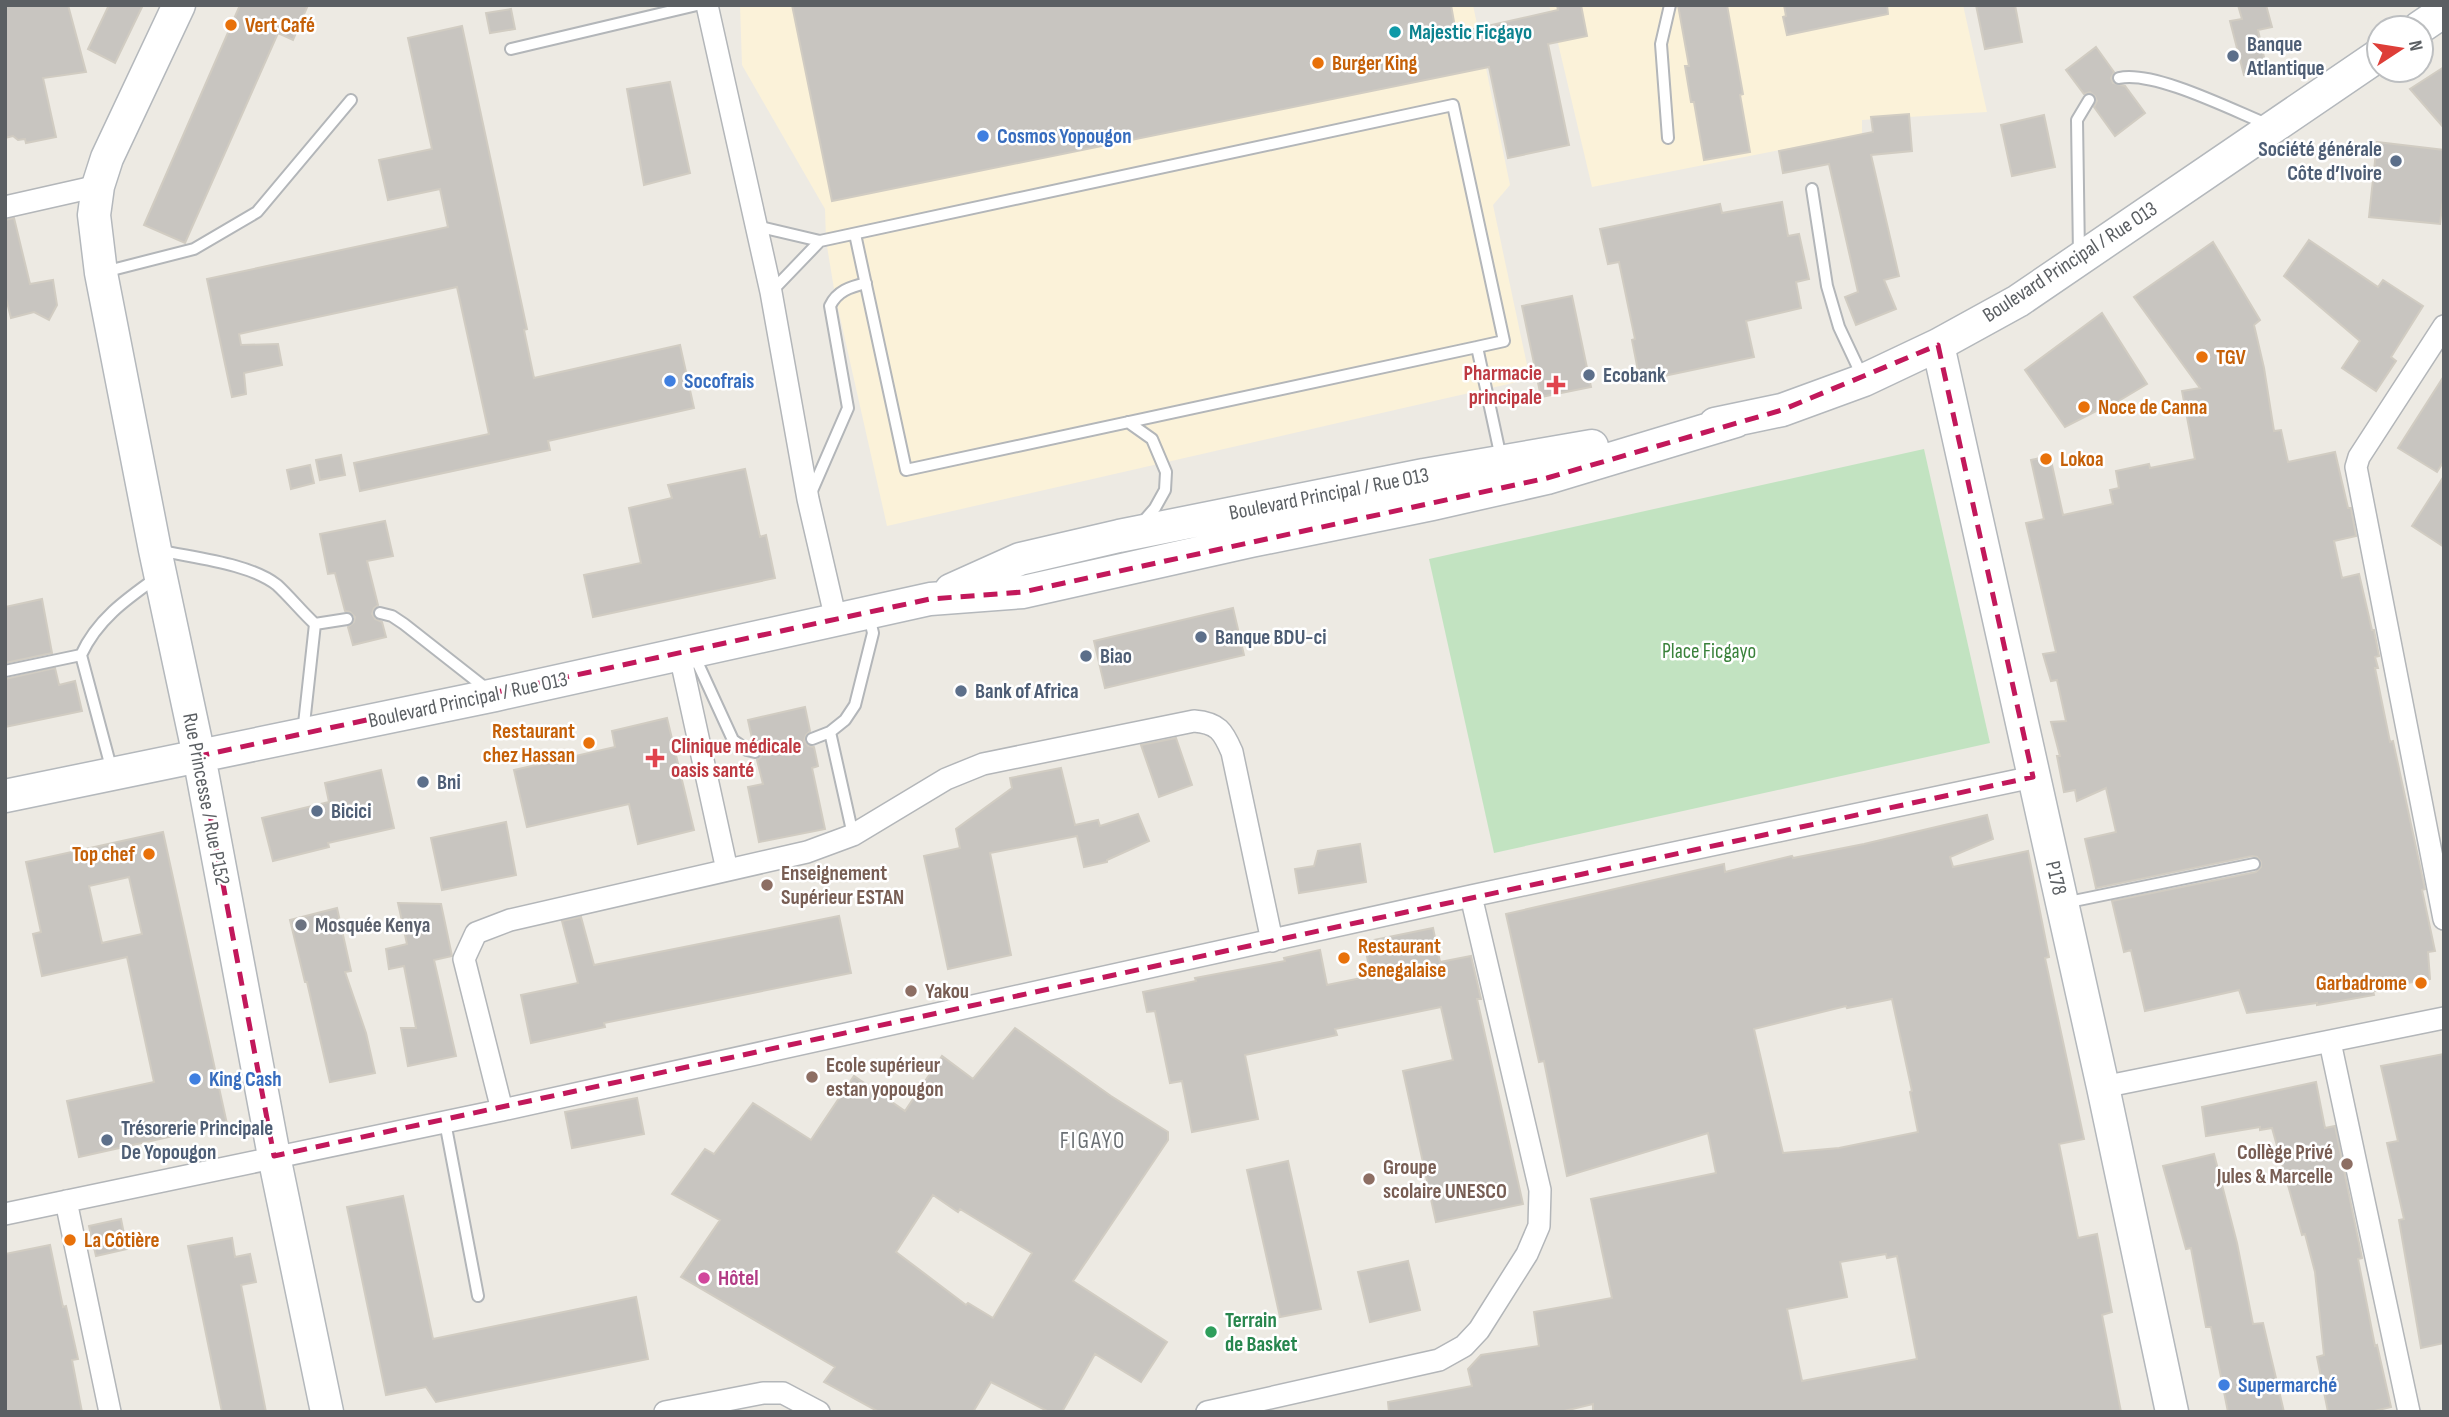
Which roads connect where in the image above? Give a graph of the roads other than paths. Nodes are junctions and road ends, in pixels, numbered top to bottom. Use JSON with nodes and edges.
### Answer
{"nodes":[{"id":1,"x":179,"y":5,"type":"edge"},
{"id":2,"x":697,"y":5,"type":"edge"},
{"id":3,"x":707,"y":5,"type":"edge"},
{"id":4,"x":1670,"y":5,"type":"edge"},
{"id":5,"x":511,"y":49,"type":"dead end"},
{"id":6,"x":2365,"y":64,"type":"edge"},
{"id":7,"x":2119,"y":78,"type":"dead end"},
{"id":8,"x":351,"y":100,"type":"dead end"},
{"id":9,"x":2089,"y":100,"type":"dead end"},
{"id":10,"x":2271,"y":126,"type":"junction"},
{"id":11,"x":1668,"y":138,"type":"dead end"},
{"id":12,"x":99,"y":186,"type":"junction"},
{"id":13,"x":1812,"y":189,"type":"dead end"},
{"id":14,"x":5,"y":207,"type":"edge"},
{"id":15,"x":756,"y":226,"type":"junction"},
{"id":16,"x":855,"y":234,"type":"junction"},
{"id":17,"x":820,"y":241,"type":"junction"},
{"id":18,"x":2079,"y":260,"type":"junction"},
{"id":19,"x":102,"y":273,"type":"junction"},
{"id":20,"x":866,"y":283,"type":"junction"},
{"id":21,"x":771,"y":292,"type":"junction"},
{"id":22,"x":2444,"y":326,"type":"edge"},
{"id":23,"x":1938,"y":345,"type":"junction"},
{"id":24,"x":1477,"y":347,"type":"junction"},
{"id":25,"x":1864,"y":380,"type":"junction"},
{"id":26,"x":1736,"y":421,"type":"junction"},
{"id":27,"x":1128,"y":422,"type":"junction"},
{"id":28,"x":1502,"y":461,"type":"junction"},
{"id":29,"x":808,"y":499,"type":"junction"},
{"id":30,"x":1119,"y":536,"type":"junction"},
{"id":31,"x":158,"y":562,"type":"junction"},
{"id":32,"x":930,"y":598,"type":"junction"},
{"id":33,"x":868,"y":612,"type":"junction"},
{"id":34,"x":380,"y":613,"type":"dead end"},
{"id":35,"x":346,"y":619,"type":"dead end"},
{"id":36,"x":836,"y":620,"type":"junction"},
{"id":37,"x":315,"y":624,"type":"junction"},
{"id":38,"x":686,"y":653,"type":"junction"},
{"id":39,"x":81,"y":655,"type":"junction"},
{"id":40,"x":5,"y":671,"type":"edge"},
{"id":41,"x":495,"y":695,"type":"junction"},
{"id":42,"x":830,"y":732,"type":"junction"},
{"id":43,"x":303,"y":735,"type":"junction"},
{"id":44,"x":812,"y":739,"type":"dead end"},
{"id":45,"x":755,"y":752,"type":"dead end"},
{"id":46,"x":199,"y":756,"type":"junction"},
{"id":47,"x":113,"y":773,"type":"junction"},
{"id":48,"x":2033,"y":778,"type":"junction"},
{"id":49,"x":5,"y":796,"type":"edge"},
{"id":50,"x":853,"y":835,"type":"junction"},
{"id":51,"x":2254,"y":864,"type":"dead end"},
{"id":52,"x":727,"y":870,"type":"junction"},
{"id":53,"x":1471,"y":897,"type":"junction"},
{"id":54,"x":2062,"y":904,"type":"junction"},
{"id":55,"x":2444,"y":919,"type":"edge"},
{"id":56,"x":1272,"y":940,"type":"junction"},
{"id":57,"x":2444,"y":1018,"type":"edge"},
{"id":58,"x":2330,"y":1042,"type":"junction"},
{"id":59,"x":2103,"y":1087,"type":"junction"},
{"id":60,"x":502,"y":1110,"type":"junction"},
{"id":61,"x":445,"y":1122,"type":"junction"},
{"id":62,"x":274,"y":1156,"type":"junction"},
{"id":63,"x":66,"y":1201,"type":"junction"},
{"id":64,"x":5,"y":1214,"type":"edge"},
{"id":65,"x":478,"y":1296,"type":"dead end"},
{"id":66,"x":110,"y":1412,"type":"edge"},
{"id":67,"x":327,"y":1412,"type":"edge"},
{"id":68,"x":666,"y":1412,"type":"edge"},
{"id":69,"x":819,"y":1412,"type":"edge"},
{"id":70,"x":1207,"y":1412,"type":"edge"},
{"id":71,"x":2172,"y":1412,"type":"edge"},
{"id":72,"x":2409,"y":1412,"type":"edge"}],
"edges":[{"from":1,"to":12,"type":"main road","name":"Rue Princesse / Rue P152"},
{"from":2,"to":5,"type":"lane"},
{"from":3,"to":15,"type":"street"},
{"from":4,"to":11,"type":"lane"},
{"from":6,"to":10,"type":"main road","name":"Boulevard Principal / Rue O13"},
{"from":7,"to":10,"type":"lane"},
{"from":8,"to":19,"type":"lane"},
{"from":9,"to":18,"type":"lane"},
{"from":10,"to":18,"type":"main road","name":"Boulevard Principal / Rue O13"},
{"from":12,"to":14,"type":"street"},
{"from":12,"to":19,"type":"main road","name":"Rue Princesse / Rue P152"},
{"from":13,"to":25,"type":"lane"},
{"from":15,"to":17,"type":"lane"},
{"from":15,"to":21,"type":"street"},
{"from":16,"to":17,"type":"lane"},
{"from":16,"to":20,"type":"lane"},
{"from":16,"to":24,"type":"lane"},
{"from":17,"to":21,"type":"lane"},
{"from":18,"to":23,"type":"main road","name":"Boulevard Principal / Rue O13"},
{"from":19,"to":31,"type":"main road","name":"Rue Princesse / Rue P152"},
{"from":20,"to":27,"type":"lane"},
{"from":20,"to":29,"type":"lane"},
{"from":21,"to":29,"type":"street"},
{"from":22,"to":55,"type":"street"},
{"from":23,"to":25,"type":"main road","name":"Boulevard Principal / Rue O13"},
{"from":23,"to":48,"type":"main road","name":"P178"},
{"from":24,"to":27,"type":"lane"},
{"from":24,"to":28,"type":"lane"},
{"from":25,"to":26,"type":"main road","name":"Boulevard Principal / Rue O13"},
{"from":26,"to":28,"type":"main road","name":"Boulevard Principal / Rue O13"},
{"from":26,"to":32,"type":"main road","name":"Boulevard Principal / Rue O13"},
{"from":27,"to":30,"type":"lane"},
{"from":28,"to":30,"type":"main road","name":"Boulevard Principal / Rue O13"},
{"from":29,"to":36,"type":"street"},
{"from":30,"to":32,"type":"main road","name":"Boulevard Principal / Rue O13"},
{"from":31,"to":37,"type":"lane"},
{"from":31,"to":39,"type":"lane"},
{"from":31,"to":46,"type":"main road","name":"Rue Princesse / Rue P152"},
{"from":32,"to":33,"type":"main road","name":"Boulevard Principal / Rue O13"},
{"from":33,"to":36,"type":"main road","name":"Boulevard Principal / Rue O13"},
{"from":33,"to":42,"type":"lane"},
{"from":34,"to":41,"type":"lane"},
{"from":35,"to":37,"type":"lane"},
{"from":36,"to":38,"type":"main road","name":"Boulevard Principal / Rue O13"},
{"from":37,"to":43,"type":"lane"},
{"from":38,"to":41,"type":"main road","name":"Boulevard Principal / Rue O13"},
{"from":38,"to":45,"type":"lane"},
{"from":38,"to":52,"type":"street"},
{"from":39,"to":40,"type":"lane"},
{"from":39,"to":47,"type":"lane"},
{"from":41,"to":43,"type":"main road","name":"Boulevard Principal / Rue O13"},
{"from":42,"to":44,"type":"lane"},
{"from":42,"to":50,"type":"lane"},
{"from":43,"to":46,"type":"main road","name":"Boulevard Principal / Rue O13"},
{"from":46,"to":47,"type":"main road","name":"Boulevard Principal / Rue O13"},
{"from":46,"to":62,"type":"main road","name":"Rue Princesse / Rue P152"},
{"from":47,"to":49,"type":"main road","name":"Boulevard Principal / Rue O13"},
{"from":48,"to":53,"type":"street"},
{"from":48,"to":54,"type":"main road","name":"P178"},
{"from":50,"to":52,"type":"street"},
{"from":50,"to":56,"type":"street"},
{"from":51,"to":54,"type":"lane"},
{"from":52,"to":60,"type":"street"},
{"from":53,"to":56,"type":"street"},
{"from":53,"to":70,"type":"street"},
{"from":54,"to":59,"type":"main road","name":"P178"},
{"from":56,"to":60,"type":"street"},
{"from":57,"to":58,"type":"street"},
{"from":58,"to":59,"type":"street"},
{"from":58,"to":72,"type":"street"},
{"from":59,"to":71,"type":"main road","name":"P178"},
{"from":60,"to":61,"type":"street"},
{"from":61,"to":62,"type":"street"},
{"from":61,"to":65,"type":"lane"},
{"from":62,"to":63,"type":"street"},
{"from":62,"to":67,"type":"main road","name":"Rue Princesse / Rue P152"},
{"from":63,"to":64,"type":"street"},
{"from":63,"to":66,"type":"street"},
{"from":68,"to":69,"type":"street"}]}
